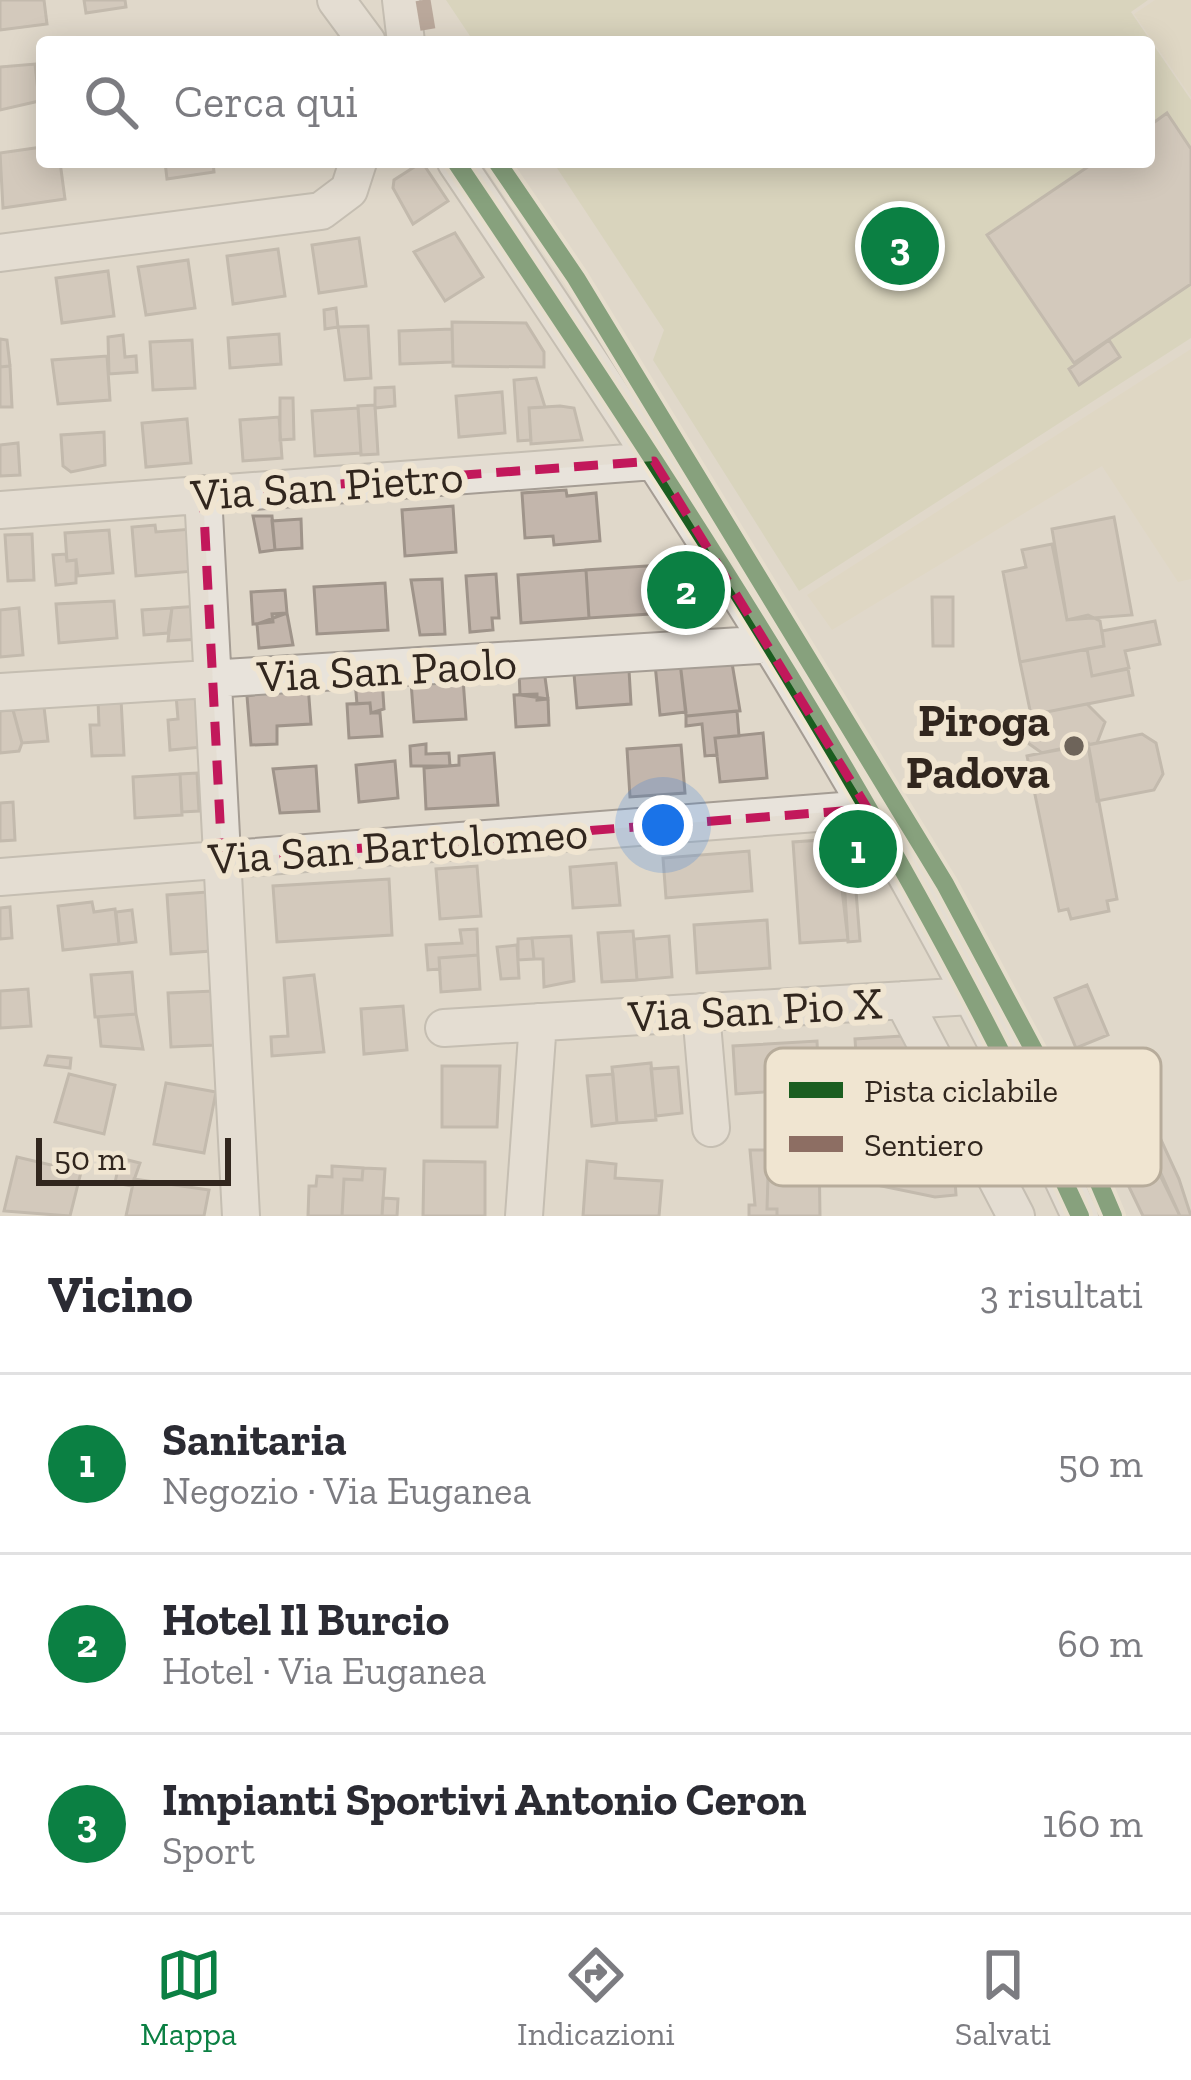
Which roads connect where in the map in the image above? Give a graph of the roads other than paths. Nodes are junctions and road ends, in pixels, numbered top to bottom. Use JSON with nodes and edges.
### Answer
{"nodes":[{"id":1,"x":336,"y":0,"type":"edge"},
{"id":2,"x":400,"y":0,"type":"edge"},
{"id":3,"x":363,"y":36,"type":"edge"},
{"id":4,"x":405,"y":36,"type":"edge"},
{"id":5,"x":356,"y":168,"type":"edge"},
{"id":6,"x":459,"y":168,"type":"edge"},
{"id":7,"x":0,"y":253,"type":"edge"},
{"id":8,"x":654,"y":461,"type":"junction"},
{"id":9,"x":203,"y":494,"type":"junction"},
{"id":10,"x":0,"y":510,"type":"edge"},
{"id":11,"x":774,"y":644,"type":"junction"},
{"id":12,"x":212,"y":679,"type":"junction"},
{"id":13,"x":0,"y":692,"type":"edge"},
{"id":14,"x":868,"y":808,"type":"junction"},
{"id":15,"x":222,"y":859,"type":"junction"},
{"id":16,"x":0,"y":878,"type":"edge"},
{"id":17,"x":971,"y":996,"type":"junction"},
{"id":18,"x":904,"y":1000,"type":"junction"},
{"id":19,"x":700,"y":1012,"type":"junction"},
{"id":20,"x":538,"y":1022,"type":"junction"},
{"id":21,"x":444,"y":1028,"type":"dead end"},
{"id":22,"x":929,"y":1048,"type":"edge"},
{"id":23,"x":997,"y":1048,"type":"edge"},
{"id":24,"x":711,"y":1128,"type":"dead end"},
{"id":25,"x":1000,"y":1186,"type":"edge"},
{"id":26,"x":1065,"y":1186,"type":"edge"},
{"id":27,"x":241,"y":1216,"type":"edge"},
{"id":28,"x":524,"y":1216,"type":"edge"},
{"id":29,"x":1016,"y":1216,"type":"edge"},
{"id":30,"x":1080,"y":1216,"type":"edge"}],
"edges":[{"from":1,"to":3,"type":"street"},
{"from":2,"to":4,"type":"street"},
{"from":5,"to":7,"type":"street"},
{"from":6,"to":8,"type":"street"},
{"from":8,"to":9,"type":"street","name":"Via San Pietro"},
{"from":8,"to":11,"type":"street"},
{"from":9,"to":10,"type":"street","name":"Via San Pietro"},
{"from":9,"to":12,"type":"street"},
{"from":11,"to":12,"type":"street","name":"Via San Paolo"},
{"from":11,"to":14,"type":"street"},
{"from":12,"to":13,"type":"street","name":"Via San Paolo"},
{"from":12,"to":15,"type":"street"},
{"from":14,"to":15,"type":"street","name":"Via San Bartolomeo"},
{"from":14,"to":17,"type":"street"},
{"from":15,"to":16,"type":"street","name":"Via San Bartolomeo"},
{"from":15,"to":27,"type":"street"},
{"from":17,"to":18,"type":"street","name":"Via San Pio X"},
{"from":17,"to":23,"type":"street"},
{"from":18,"to":19,"type":"street","name":"Via San Pio X"},
{"from":18,"to":22,"type":"street"},
{"from":19,"to":20,"type":"street","name":"Via San Pio X"},
{"from":19,"to":24,"type":"street"},
{"from":20,"to":21,"type":"street","name":"Via San Pio X"},
{"from":20,"to":28,"type":"street"},
{"from":25,"to":29,"type":"street"},
{"from":26,"to":30,"type":"street"}]}
